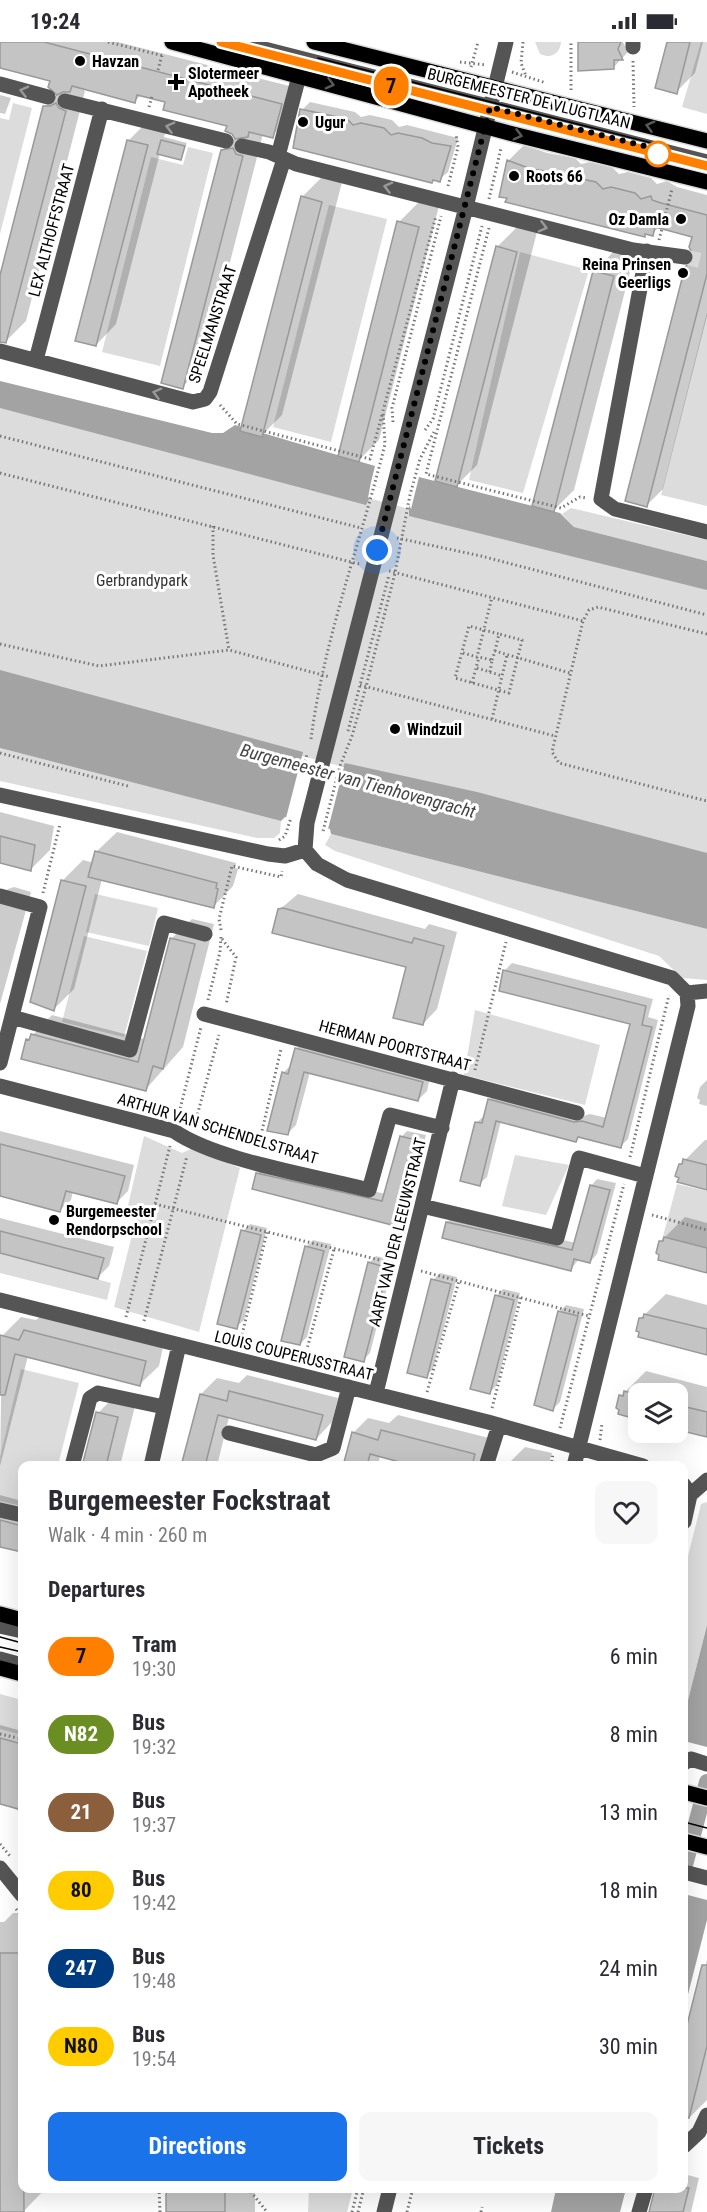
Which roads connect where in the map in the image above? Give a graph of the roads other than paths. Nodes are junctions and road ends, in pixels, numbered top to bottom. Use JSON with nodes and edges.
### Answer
{"nodes":[{"id":1,"x":237,"y":42,"type":"edge"},
{"id":2,"x":314,"y":42,"type":"edge"},
{"id":3,"x":506,"y":42,"type":"edge"},
{"id":4,"x":167,"y":45,"type":"edge"},
{"id":5,"x":299,"y":76,"type":"junction"},
{"id":6,"x":0,"y":84,"type":"edge"},
{"id":7,"x":495,"y":86,"type":"junction"},
{"id":8,"x":48,"y":97,"type":"dead end"},
{"id":9,"x":65,"y":101,"type":"dead end"},
{"id":10,"x":490,"y":107,"type":"junction"},
{"id":11,"x":102,"y":109,"type":"junction"},
{"id":12,"x":486,"y":126,"type":"junction"},
{"id":13,"x":226,"y":141,"type":"dead end"},
{"id":14,"x":707,"y":141,"type":"edge"},
{"id":15,"x":242,"y":146,"type":"dead end"},
{"id":16,"x":281,"y":158,"type":"junction"},
{"id":17,"x":707,"y":162,"type":"edge"},
{"id":18,"x":707,"y":182,"type":"edge"},
{"id":19,"x":466,"y":207,"type":"junction"},
{"id":20,"x":652,"y":251,"type":"junction"},
{"id":21,"x":685,"y":257,"type":"tunnel mouth"},
{"id":22,"x":0,"y":351,"type":"edge"},
{"id":23,"x":36,"y":360,"type":"junction"},
{"id":24,"x":707,"y":532,"type":"edge"},
{"id":25,"x":0,"y":795,"type":"edge"},
{"id":26,"x":305,"y":850,"type":"junction"},
{"id":27,"x":0,"y":896,"type":"edge"},
{"id":28,"x":205,"y":934,"type":"dead end"},
{"id":29,"x":707,"y":991,"type":"edge"},
{"id":30,"x":687,"y":993,"type":"junction"},
{"id":31,"x":204,"y":1014,"type":"dead end"},
{"id":32,"x":12,"y":1017,"type":"junction"},
{"id":33,"x":0,"y":1063,"type":"edge"},
{"id":34,"x":453,"y":1079,"type":"junction"},
{"id":35,"x":0,"y":1086,"type":"edge"},
{"id":36,"x":577,"y":1113,"type":"dead end"},
{"id":37,"x":442,"y":1128,"type":"junction"},
{"id":38,"x":645,"y":1176,"type":"junction"},
{"id":39,"x":422,"y":1206,"type":"junction"},
{"id":40,"x":0,"y":1300,"type":"edge"},
{"id":41,"x":179,"y":1345,"type":"junction"},
{"id":42,"x":349,"y":1387,"type":"junction"},
{"id":43,"x":376,"y":1394,"type":"junction"},
{"id":44,"x":164,"y":1407,"type":"junction"},
{"id":45,"x":494,"y":1423,"type":"junction"},
{"id":46,"x":229,"y":1433,"type":"dead end"},
{"id":47,"x":579,"y":1448,"type":"junction"},
{"id":48,"x":314,"y":1460,"type":"edge"},
{"id":49,"x":73,"y":1461,"type":"edge"},
{"id":50,"x":152,"y":1461,"type":"edge"},
{"id":51,"x":487,"y":1461,"type":"edge"},
{"id":52,"x":575,"y":1461,"type":"edge"},
{"id":53,"x":625,"y":1461,"type":"edge"},
{"id":54,"x":707,"y":1480,"type":"edge"},
{"id":55,"x":688,"y":1490,"type":"edge"},
{"id":56,"x":0,"y":1510,"type":"edge"},
{"id":57,"x":18,"y":1514,"type":"edge"},
{"id":58,"x":0,"y":1614,"type":"edge"},
{"id":59,"x":18,"y":1619,"type":"edge"},
{"id":60,"x":0,"y":1626,"type":"edge"},
{"id":61,"x":18,"y":1630,"type":"edge"},
{"id":62,"x":0,"y":1659,"type":"edge"},
{"id":63,"x":18,"y":1664,"type":"edge"},
{"id":64,"x":0,"y":1668,"type":"edge"},
{"id":65,"x":18,"y":1673,"type":"edge"},
{"id":66,"x":688,"y":1793,"type":"edge"},
{"id":67,"x":707,"y":1798,"type":"edge"},
{"id":68,"x":688,"y":1842,"type":"edge"},
{"id":69,"x":705,"y":1846,"type":"edge"},
{"id":70,"x":0,"y":1868,"type":"edge"},
{"id":71,"x":18,"y":1890,"type":"edge"},
{"id":72,"x":707,"y":2115,"type":"edge"},
{"id":73,"x":688,"y":2142,"type":"edge"},
{"id":74,"x":389,"y":2193,"type":"edge"},
{"id":75,"x":645,"y":2193,"type":"edge"},
{"id":76,"x":384,"y":2212,"type":"edge"},
{"id":77,"x":639,"y":2212,"type":"edge"}],
"edges":[{"from":1,"to":10,"type":"street","name":"BURGEMEESTER DE VLUGTLAAN"},
{"from":2,"to":7,"type":"main road","name":"BURGEMEESTER DE VLUGTLAAN"},
{"from":3,"to":7,"type":"street"},
{"from":4,"to":5,"type":"main road"},
{"from":5,"to":12,"type":"main road","one_way":true},
{"from":5,"to":16,"type":"street","name":"SPEELMANSTRAAT"},
{"from":8,"to":6,"type":"street","one_way":true},
{"from":7,"to":10,"type":"street"},
{"from":14,"to":7,"type":"main road","name":"BURGEMEESTER DE VLUGTLAAN","one_way":true},
{"from":9,"to":11,"type":"street"},
{"from":10,"to":12,"type":"street"},
{"from":10,"to":17,"type":"street","name":"BURGEMEESTER DE VLUGTLAAN"},
{"from":13,"to":11,"type":"street","one_way":true},
{"from":11,"to":23,"type":"street","name":"LEX ALTHOFFSTRAAT"},
{"from":12,"to":18,"type":"main road","one_way":true},
{"from":12,"to":19,"type":"street"},
{"from":15,"to":16,"type":"street"},
{"from":19,"to":16,"type":"street","one_way":true},
{"from":16,"to":23,"type":"street","name":"SPEELMANSTRAAT","one_way":true},
{"from":19,"to":20,"type":"street","one_way":true},
{"from":19,"to":26,"type":"street"},
{"from":20,"to":21,"type":"street"},
{"from":20,"to":24,"type":"street"},
{"from":22,"to":23,"type":"street","name":"SPEELMANSTRAAT"},
{"from":25,"to":26,"type":"street"},
{"from":26,"to":30,"type":"street"},
{"from":27,"to":32,"type":"street"},
{"from":28,"to":32,"type":"street"},
{"from":29,"to":30,"type":"street"},
{"from":30,"to":38,"type":"street"},
{"from":31,"to":34,"type":"street","name":"HERMAN POORTSTRAAT"},
{"from":32,"to":33,"type":"street"},
{"from":34,"to":36,"type":"street","name":"HERMAN POORTSTRAAT"},
{"from":34,"to":37,"type":"street","name":"AART VAN DER LEEUWSTRAAT"},
{"from":35,"to":37,"type":"street","name":"ARTHUR VAN SCHENDELSTRAAT"},
{"from":37,"to":39,"type":"street","name":"AART VAN DER LEEUWSTRAAT"},
{"from":38,"to":39,"type":"street"},
{"from":38,"to":47,"type":"street"},
{"from":39,"to":43,"type":"street","name":"AART VAN DER LEEUWSTRAAT"},
{"from":40,"to":41,"type":"street","name":"LOUIS COUPERUSSTRAAT"},
{"from":41,"to":42,"type":"street","name":"LOUIS COUPERUSSTRAAT"},
{"from":41,"to":44,"type":"street"},
{"from":42,"to":43,"type":"street","name":"LOUIS COUPERUSSTRAAT"},
{"from":42,"to":48,"type":"street"},
{"from":43,"to":45,"type":"street","name":"LOUIS COUPERUSSTRAAT"},
{"from":44,"to":49,"type":"street"},
{"from":44,"to":50,"type":"street"},
{"from":45,"to":47,"type":"street","name":"LOUIS COUPERUSSTRAAT"},
{"from":45,"to":51,"type":"street"},
{"from":46,"to":48,"type":"street"},
{"from":47,"to":52,"type":"street"},
{"from":47,"to":53,"type":"street","name":"LOUIS COUPERUSSTRAAT"},
{"from":54,"to":55,"type":"street"},
{"from":56,"to":57,"type":"street"},
{"from":58,"to":59,"type":"main road"},
{"from":60,"to":61,"type":"street"},
{"from":62,"to":63,"type":"street"},
{"from":64,"to":65,"type":"main road"},
{"from":66,"to":67,"type":"main road"},
{"from":68,"to":69,"type":"main road"},
{"from":70,"to":71,"type":"street"},
{"from":72,"to":73,"type":"street"},
{"from":74,"to":76,"type":"street"},
{"from":75,"to":77,"type":"street"}]}
